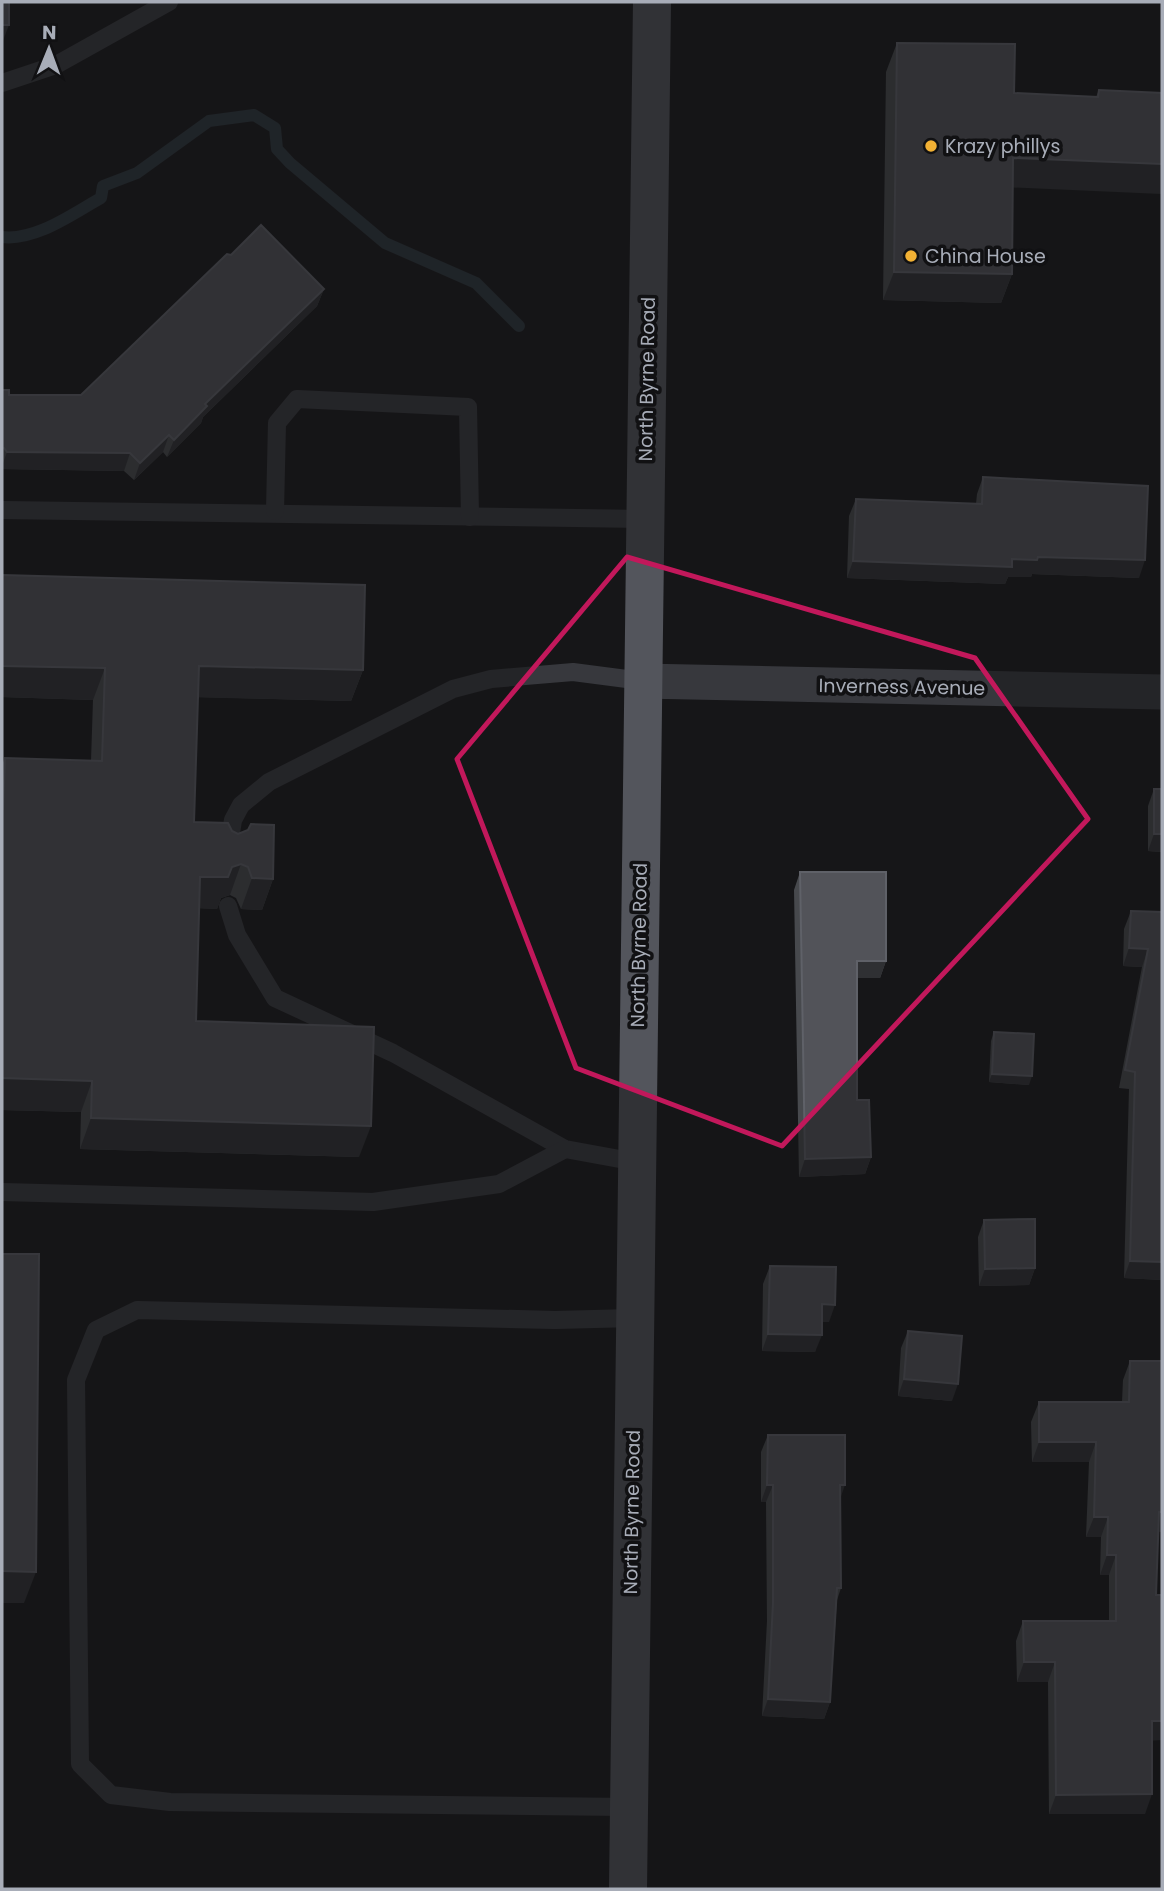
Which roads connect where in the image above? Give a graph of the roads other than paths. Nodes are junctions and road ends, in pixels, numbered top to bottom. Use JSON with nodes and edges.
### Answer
{"nodes":[{"id":1,"x":169,"y":2,"type":"edge"},
{"id":2,"x":652,"y":2,"type":"edge"},
{"id":3,"x":2,"y":83,"type":"edge"},
{"id":4,"x":2,"y":510,"type":"edge"},
{"id":5,"x":275,"y":511,"type":"junction"},
{"id":6,"x":470,"y":517,"type":"junction"},
{"id":7,"x":644,"y":519,"type":"junction"},
{"id":8,"x":642,"y":681,"type":"junction"},
{"id":9,"x":1162,"y":692,"type":"edge"},
{"id":10,"x":228,"y":854,"type":"edge"},
{"id":11,"x":228,"y":906,"type":"edge"},
{"id":12,"x":565,"y":1149,"type":"junction"},
{"id":13,"x":636,"y":1162,"type":"junction"},
{"id":14,"x":2,"y":1192,"type":"edge"},
{"id":15,"x":634,"y":1318,"type":"junction"},
{"id":16,"x":629,"y":1807,"type":"junction"},
{"id":17,"x":628,"y":1889,"type":"edge"}],
"edges":[{"from":1,"to":3,"type":"lane"},
{"from":2,"to":7,"type":"main road","name":"North Byrne Road"},
{"from":4,"to":5,"type":"lane"},
{"from":5,"to":6,"type":"lane"},
{"from":5,"to":6,"type":"lane"},
{"from":6,"to":7,"type":"lane"},
{"from":7,"to":8,"type":"main road","name":"North Byrne Road"},
{"from":8,"to":9,"type":"street","name":"Inverness Avenue"},
{"from":8,"to":10,"type":"lane"},
{"from":8,"to":13,"type":"main road","name":"North Byrne Road"},
{"from":11,"to":12,"type":"lane"},
{"from":12,"to":13,"type":"lane"},
{"from":12,"to":14,"type":"lane"},
{"from":13,"to":15,"type":"main road","name":"North Byrne Road"},
{"from":15,"to":16,"type":"main road","name":"North Byrne Road"},
{"from":15,"to":16,"type":"lane"},
{"from":16,"to":17,"type":"main road","name":"North Byrne Road"}]}
